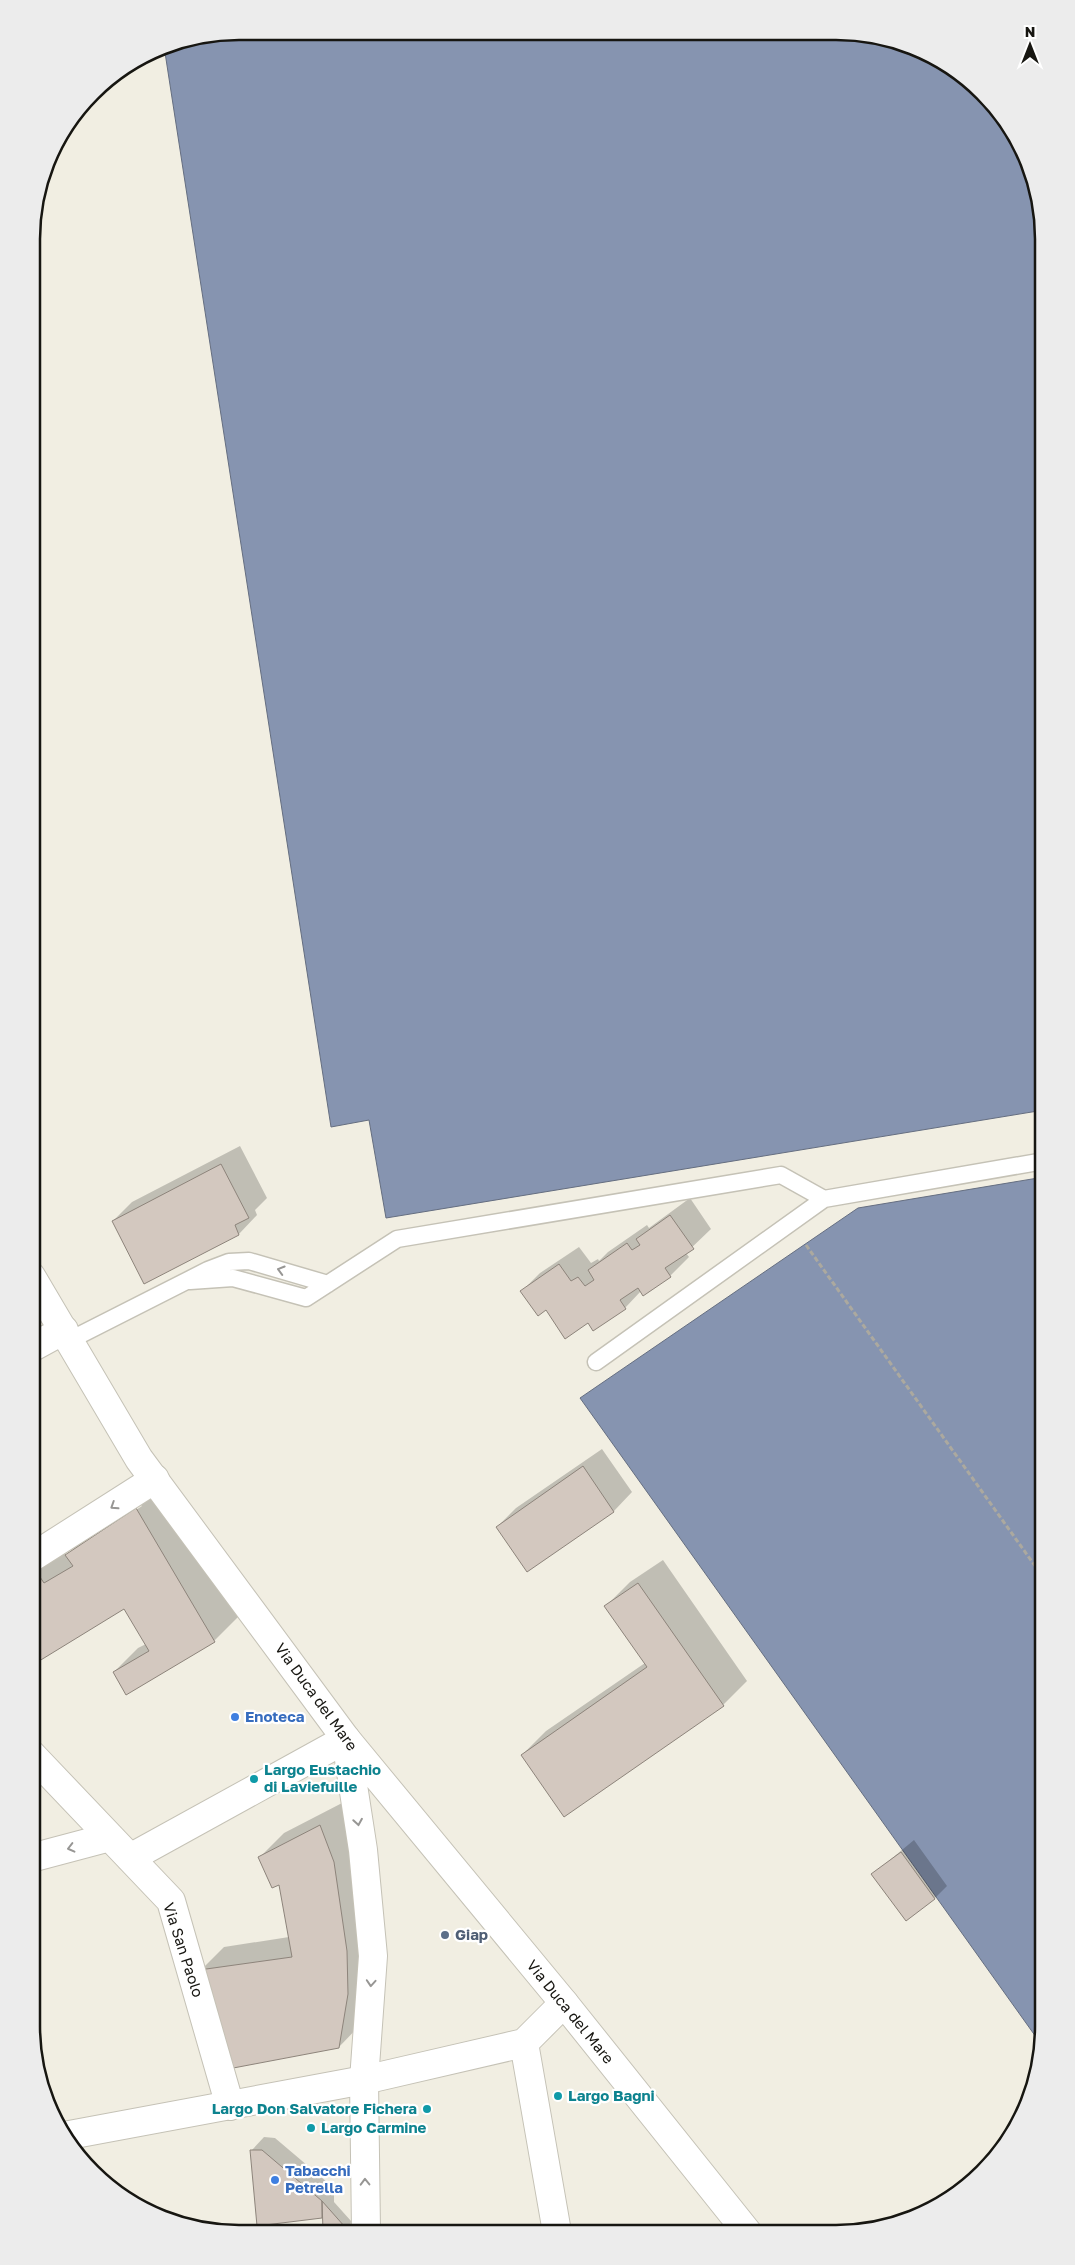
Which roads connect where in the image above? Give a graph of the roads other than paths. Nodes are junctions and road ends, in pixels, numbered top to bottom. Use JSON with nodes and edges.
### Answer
{"nodes":[{"id":1,"x":1035,"y":1163,"type":"edge"},
{"id":2,"x":824,"y":1199,"type":"junction"},
{"id":3,"x":190,"y":1281,"type":"junction"},
{"id":4,"x":328,"y":1284,"type":"junction"},
{"id":5,"x":40,"y":1289,"type":"edge"},
{"id":6,"x":67,"y":1335,"type":"junction"},
{"id":7,"x":40,"y":1345,"type":"edge"},
{"id":8,"x":596,"y":1362,"type":"dead end"},
{"id":9,"x":155,"y":1479,"type":"junction"},
{"id":10,"x":40,"y":1552,"type":"edge"},
{"id":11,"x":346,"y":1739,"type":"junction"},
{"id":12,"x":40,"y":1764,"type":"edge"},
{"id":13,"x":110,"y":1838,"type":"junction"},
{"id":14,"x":40,"y":1856,"type":"edge"},
{"id":15,"x":130,"y":1858,"type":"junction"},
{"id":16,"x":564,"y":2003,"type":"junction"},
{"id":17,"x":524,"y":2043,"type":"junction"},
{"id":18,"x":364,"y":2080,"type":"junction"},
{"id":19,"x":230,"y":2106,"type":"junction"},
{"id":20,"x":72,"y":2134,"type":"edge"},
{"id":21,"x":366,"y":2225,"type":"edge"},
{"id":22,"x":556,"y":2225,"type":"edge"},
{"id":23,"x":742,"y":2225,"type":"edge"}],
"edges":[{"from":1,"to":2,"type":"lane"},
{"from":2,"to":4,"type":"lane"},
{"from":2,"to":8,"type":"lane"},
{"from":3,"to":4,"type":"lane"},
{"from":4,"to":3,"type":"lane","one_way":true},
{"from":3,"to":6,"type":"lane"},
{"from":5,"to":6,"type":"street","name":"Via Duca del Mare"},
{"from":6,"to":7,"type":"street"},
{"from":6,"to":9,"type":"street","name":"Via Duca del Mare"},
{"from":9,"to":10,"type":"street","one_way":true},
{"from":9,"to":11,"type":"street","name":"Via Duca del Mare"},
{"from":11,"to":15,"type":"street"},
{"from":11,"to":16,"type":"street","name":"Via Duca del Mare"},
{"from":11,"to":18,"type":"street","one_way":true},
{"from":12,"to":13,"type":"street","name":"Via San Paolo"},
{"from":13,"to":14,"type":"street","one_way":true},
{"from":13,"to":15,"type":"street","name":"Via San Paolo"},
{"from":15,"to":19,"type":"street","name":"Via San Paolo"},
{"from":16,"to":17,"type":"street"},
{"from":16,"to":23,"type":"street","name":"Via Duca del Mare"},
{"from":17,"to":18,"type":"street"},
{"from":17,"to":22,"type":"street"},
{"from":18,"to":19,"type":"street"},
{"from":21,"to":18,"type":"street","one_way":true},
{"from":19,"to":20,"type":"street"}]}
